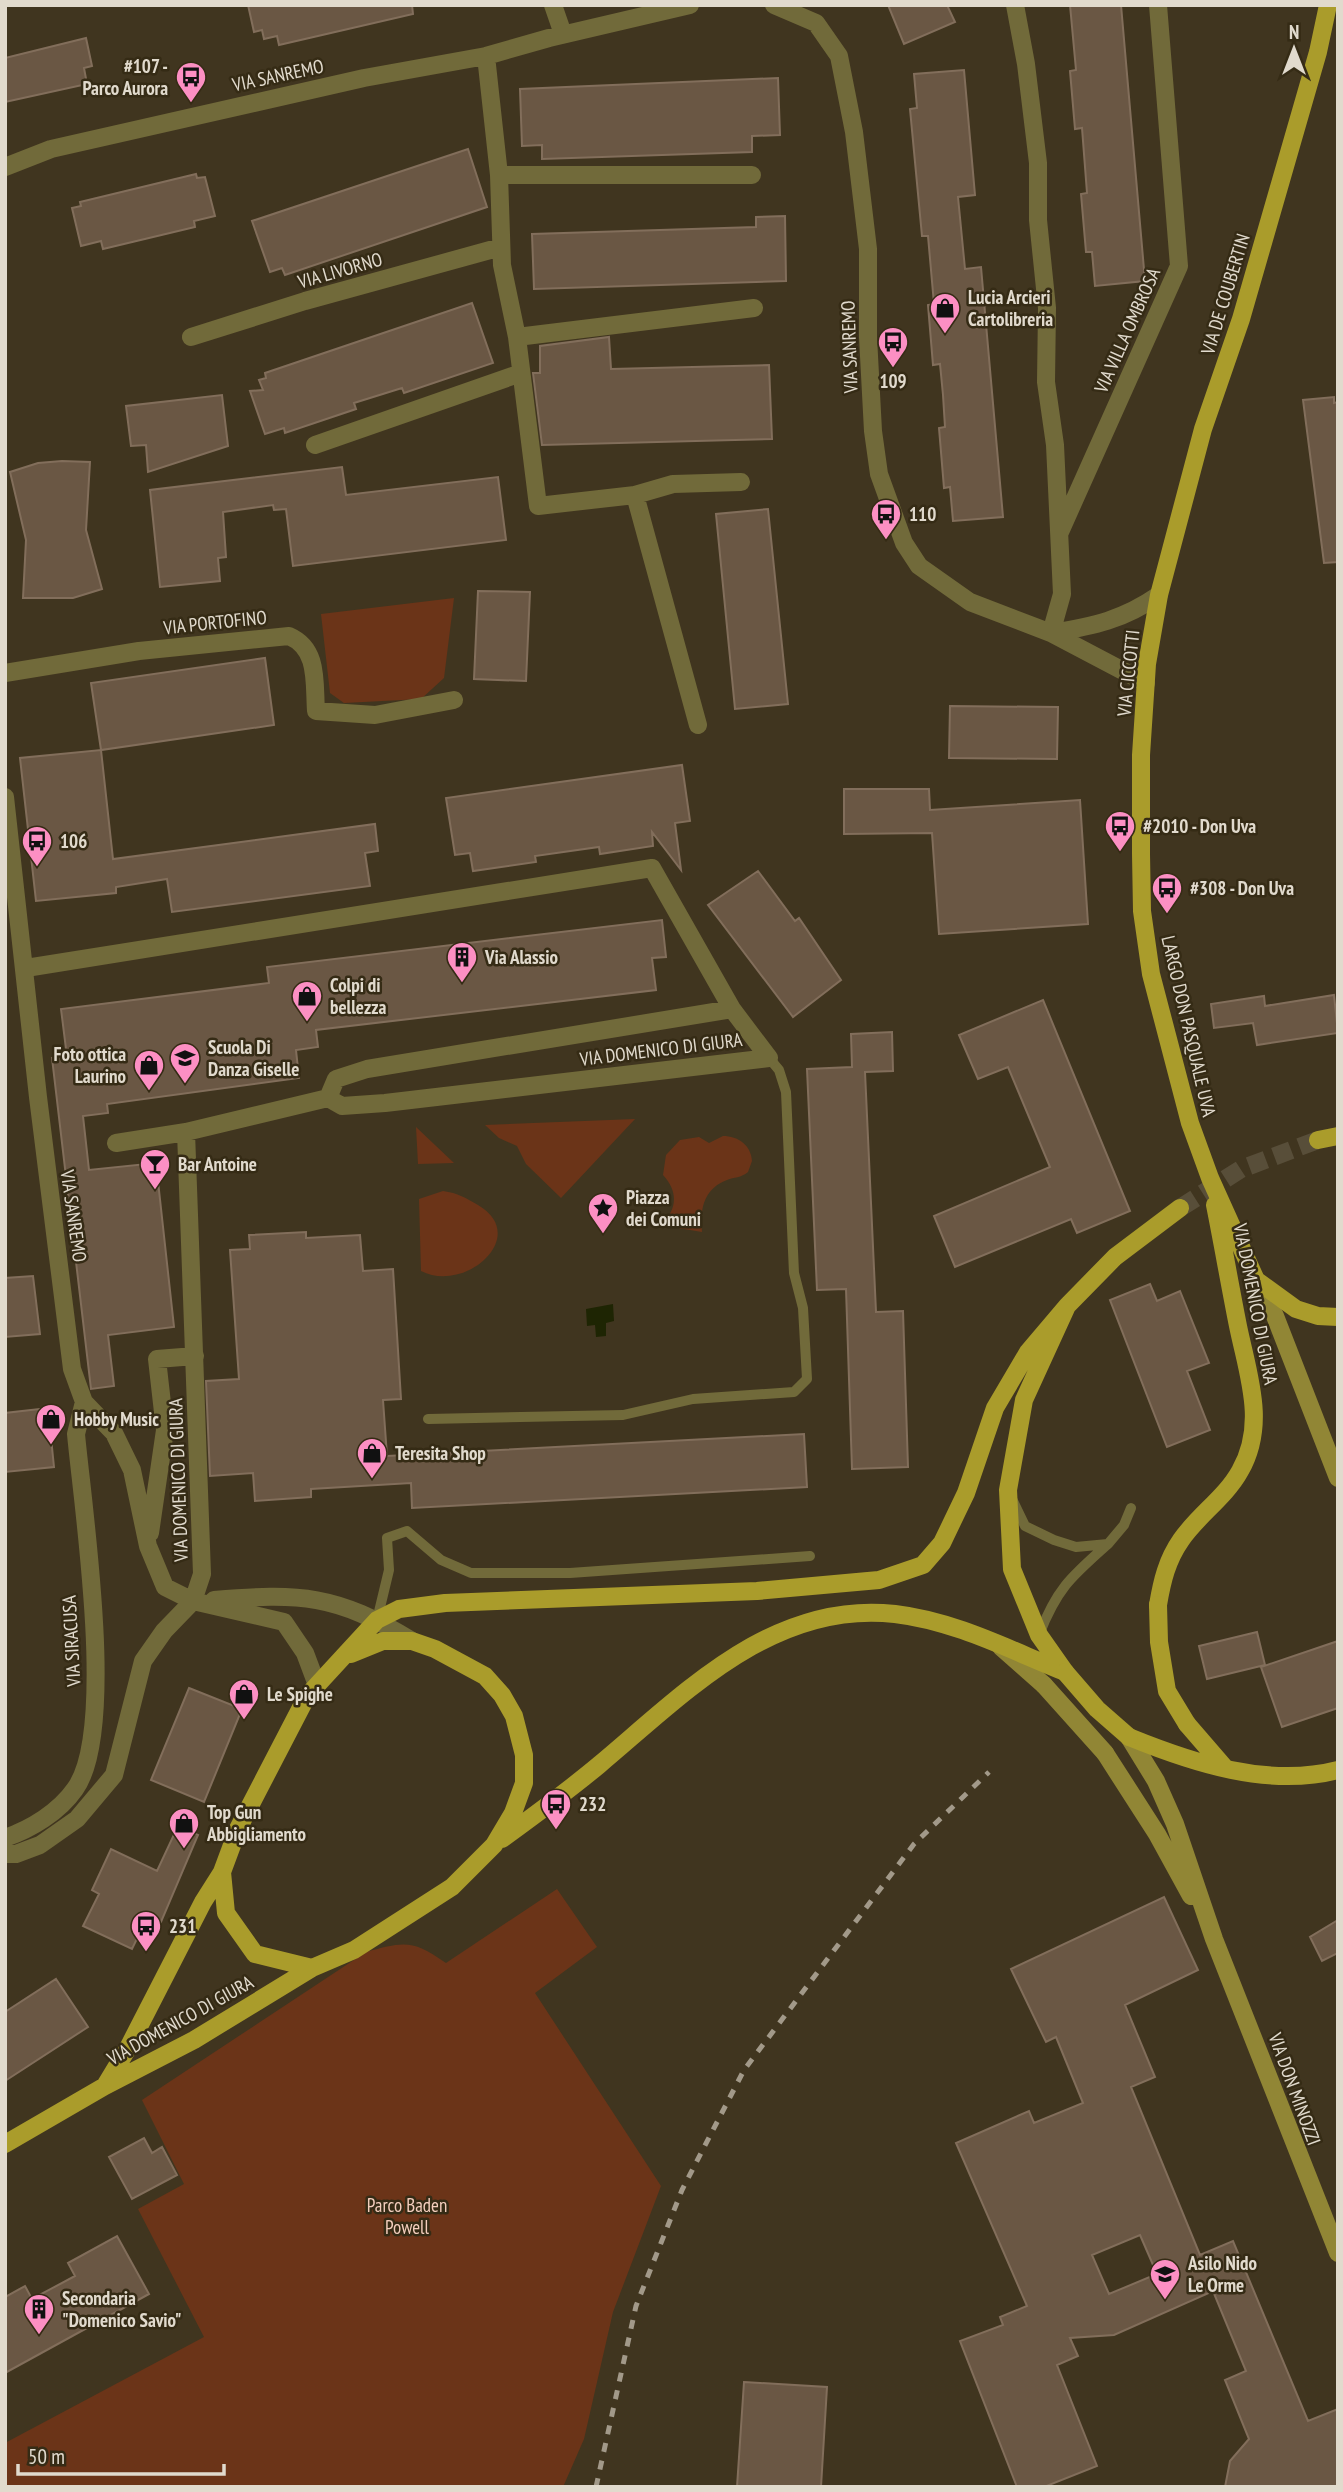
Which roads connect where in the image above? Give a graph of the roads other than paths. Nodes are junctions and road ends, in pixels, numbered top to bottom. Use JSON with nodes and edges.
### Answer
{"nodes":[{"id":1,"x":553,"y":5,"type":"edge"},
{"id":2,"x":690,"y":5,"type":"edge"},
{"id":3,"x":775,"y":5,"type":"edge"},
{"id":4,"x":1015,"y":5,"type":"edge"},
{"id":5,"x":1158,"y":5,"type":"edge"},
{"id":6,"x":1328,"y":5,"type":"edge"},
{"id":7,"x":563,"y":34,"type":"junction"},
{"id":8,"x":486,"y":56,"type":"junction"},
{"id":9,"x":5,"y":167,"type":"edge"},
{"id":10,"x":499,"y":175,"type":"junction"},
{"id":11,"x":752,"y":175,"type":"dead end"},
{"id":12,"x":501,"y":247,"type":"junction"},
{"id":13,"x":754,"y":309,"type":"dead end"},
{"id":14,"x":191,"y":337,"type":"dead end"},
{"id":15,"x":517,"y":337,"type":"junction"},
{"id":16,"x":521,"y":373,"type":"junction"},
{"id":17,"x":315,"y":445,"type":"dead end"},
{"id":18,"x":741,"y":482,"type":"dead end"},
{"id":19,"x":635,"y":495,"type":"junction"},
{"id":20,"x":1059,"y":535,"type":"junction"},
{"id":21,"x":1159,"y":595,"type":"junction"},
{"id":22,"x":1051,"y":633,"type":"junction"},
{"id":23,"x":5,"y":673,"type":"edge"},
{"id":24,"x":1146,"y":683,"type":"junction"},
{"id":25,"x":454,"y":700,"type":"dead end"},
{"id":26,"x":698,"y":725,"type":"dead end"},
{"id":27,"x":1141,"y":755,"type":"joint"},
{"id":28,"x":5,"y":797,"type":"edge"},
{"id":29,"x":26,"y":968,"type":"junction"},
{"id":30,"x":732,"y":1009,"type":"junction"},
{"id":31,"x":769,"y":1058,"type":"junction"},
{"id":32,"x":328,"y":1098,"type":"junction"},
{"id":33,"x":186,"y":1132,"type":"junction"},
{"id":34,"x":1338,"y":1136,"type":"edge"},
{"id":35,"x":1318,"y":1140,"type":"tunnel mouth"},
{"id":36,"x":116,"y":1143,"type":"dead end"},
{"id":37,"x":1210,"y":1178,"type":"junction"},
{"id":38,"x":1180,"y":1208,"type":"tunnel mouth"},
{"id":39,"x":1256,"y":1280,"type":"junction"},
{"id":40,"x":1067,"y":1306,"type":"junction"},
{"id":41,"x":1338,"y":1317,"type":"edge"},
{"id":42,"x":195,"y":1356,"type":"junction"},
{"id":43,"x":84,"y":1402,"type":"junction"},
{"id":44,"x":428,"y":1419,"type":"dead end"},
{"id":45,"x":1338,"y":1478,"type":"edge"},
{"id":46,"x":1008,"y":1490,"type":"junction"},
{"id":47,"x":1131,"y":1508,"type":"dead end"},
{"id":48,"x":1108,"y":1544,"type":"junction"},
{"id":49,"x":148,"y":1546,"type":"junction"},
{"id":50,"x":810,"y":1556,"type":"dead end"},
{"id":51,"x":193,"y":1601,"type":"junction"},
{"id":52,"x":377,"y":1620,"type":"junction"},
{"id":53,"x":1039,"y":1635,"type":"junction"},
{"id":54,"x":412,"y":1641,"type":"junction"},
{"id":55,"x":1001,"y":1647,"type":"junction"},
{"id":56,"x":339,"y":1661,"type":"junction"},
{"id":57,"x":1065,"y":1672,"type":"junction"},
{"id":58,"x":317,"y":1685,"type":"junction"},
{"id":59,"x":1129,"y":1737,"type":"junction"},
{"id":60,"x":1225,"y":1768,"type":"junction"},
{"id":61,"x":1338,"y":1770,"type":"edge"},
{"id":62,"x":5,"y":1838,"type":"edge"},
{"id":63,"x":494,"y":1846,"type":"junction"},
{"id":64,"x":5,"y":1854,"type":"edge"},
{"id":65,"x":222,"y":1872,"type":"junction"},
{"id":66,"x":1214,"y":1939,"type":"junction"},
{"id":67,"x":312,"y":1968,"type":"junction"},
{"id":68,"x":105,"y":2085,"type":"junction"},
{"id":69,"x":5,"y":2144,"type":"edge"},
{"id":70,"x":1338,"y":2253,"type":"edge"}],
"edges":[{"from":1,"to":7,"type":"street"},
{"from":2,"to":7,"type":"street","name":"VIA SANREMO"},
{"from":3,"to":22,"type":"street","name":"VIA SANREMO"},
{"from":4,"to":20,"type":"street"},
{"from":5,"to":20,"type":"street","name":"VIA VILLA OMBROSA"},
{"from":6,"to":21,"type":"main road","name":"VIA DE COUBERTIN"},
{"from":7,"to":8,"type":"street","name":"VIA SANREMO"},
{"from":8,"to":9,"type":"street","name":"VIA SANREMO"},
{"from":8,"to":10,"type":"street"},
{"from":10,"to":11,"type":"street"},
{"from":10,"to":12,"type":"street"},
{"from":12,"to":14,"type":"street","name":"VIA LIVORNO"},
{"from":12,"to":15,"type":"street"},
{"from":13,"to":15,"type":"street"},
{"from":15,"to":16,"type":"street"},
{"from":16,"to":17,"type":"street"},
{"from":16,"to":19,"type":"street"},
{"from":18,"to":19,"type":"street"},
{"from":19,"to":26,"type":"street"},
{"from":20,"to":22,"type":"street"},
{"from":21,"to":22,"type":"street"},
{"from":21,"to":24,"type":"main road","name":"VIA CICCOTTI"},
{"from":22,"to":24,"type":"street","name":"VIA SANREMO"},
{"from":23,"to":25,"type":"street","name":"VIA PORTOFINO"},
{"from":24,"to":27,"type":"main road","name":"VIA CICCOTTI"},
{"from":27,"to":37,"type":"main road","name":"LARGO DON PASQUALE UVA"},
{"from":28,"to":29,"type":"street","name":"VIA SANREMO"},
{"from":29,"to":30,"type":"street"},
{"from":29,"to":43,"type":"street","name":"VIA SANREMO"},
{"from":30,"to":31,"type":"street","name":"VIA DOMENICO DI GIURA"},
{"from":30,"to":32,"type":"street","name":"VIA DOMENICO DI GIURA"},
{"from":31,"to":32,"type":"street","name":"VIA DOMENICO DI GIURA"},
{"from":31,"to":44,"type":"lane"},
{"from":32,"to":33,"type":"street","name":"VIA DOMENICO DI GIURA"},
{"from":33,"to":36,"type":"street","name":"VIA DOMENICO DI GIURA"},
{"from":33,"to":42,"type":"street","name":"VIA DOMENICO DI GIURA"},
{"from":34,"to":35,"type":"main road"},
{"from":37,"to":39,"type":"main road"},
{"from":37,"to":60,"type":"main road","name":"VIA DOMENICO DI GIURA","bridge":true},
{"from":38,"to":40,"type":"main road","name":"VIA DOMENICO DI GIURA"},
{"from":39,"to":41,"type":"main road"},
{"from":39,"to":45,"type":"main road"},
{"from":40,"to":46,"type":"main road"},
{"from":40,"to":52,"type":"main road","name":"VIA DOMENICO DI GIURA"},
{"from":42,"to":49,"type":"street","name":"VIA DOMENICO DI GIURA"},
{"from":42,"to":51,"type":"street","name":"VIA DOMENICO DI GIURA"},
{"from":43,"to":49,"type":"street","name":"VIA SANREMO"},
{"from":43,"to":62,"type":"street","name":"VIA SIRACUSA"},
{"from":46,"to":48,"type":"lane"},
{"from":46,"to":53,"type":"main road"},
{"from":47,"to":48,"type":"lane"},
{"from":48,"to":53,"type":"lane"},
{"from":49,"to":51,"type":"street","name":"VIA SANREMO"},
{"from":50,"to":52,"type":"lane"},
{"from":51,"to":52,"type":"street","name":"VIA DOMENICO DI GIURA"},
{"from":51,"to":58,"type":"street"},
{"from":51,"to":64,"type":"street"},
{"from":52,"to":54,"type":"street","name":"VIA DOMENICO DI GIURA"},
{"from":52,"to":56,"type":"main road","name":"VIA DOMENICO DI GIURA"},
{"from":53,"to":57,"type":"main road"},
{"from":54,"to":56,"type":"main road","name":"VIA DOMENICO DI GIURA"},
{"from":54,"to":63,"type":"main road","name":"VIA DOMENICO DI GIURA"},
{"from":55,"to":57,"type":"main road"},
{"from":55,"to":63,"type":"main road"},
{"from":55,"to":66,"type":"main road","bridge":true},
{"from":56,"to":58,"type":"main road","name":"VIA DOMENICO DI GIURA"},
{"from":57,"to":59,"type":"main road","bridge":true},
{"from":58,"to":65,"type":"main road","name":"VIA DOMENICO DI GIURA"},
{"from":59,"to":60,"type":"main road"},
{"from":59,"to":66,"type":"main road"},
{"from":60,"to":61,"type":"main road"},
{"from":63,"to":67,"type":"main road","name":"VIA DOMENICO DI GIURA"},
{"from":65,"to":67,"type":"main road","name":"VIA DOMENICO DI GIURA"},
{"from":65,"to":68,"type":"main road","name":"VIA DOMENICO DI GIURA"},
{"from":66,"to":70,"type":"main road","name":"VIA DON MINOZZI"},
{"from":67,"to":68,"type":"main road","name":"VIA DOMENICO DI GIURA"},
{"from":68,"to":69,"type":"main road","name":"VIA DOMENICO DI GIURA"}]}
